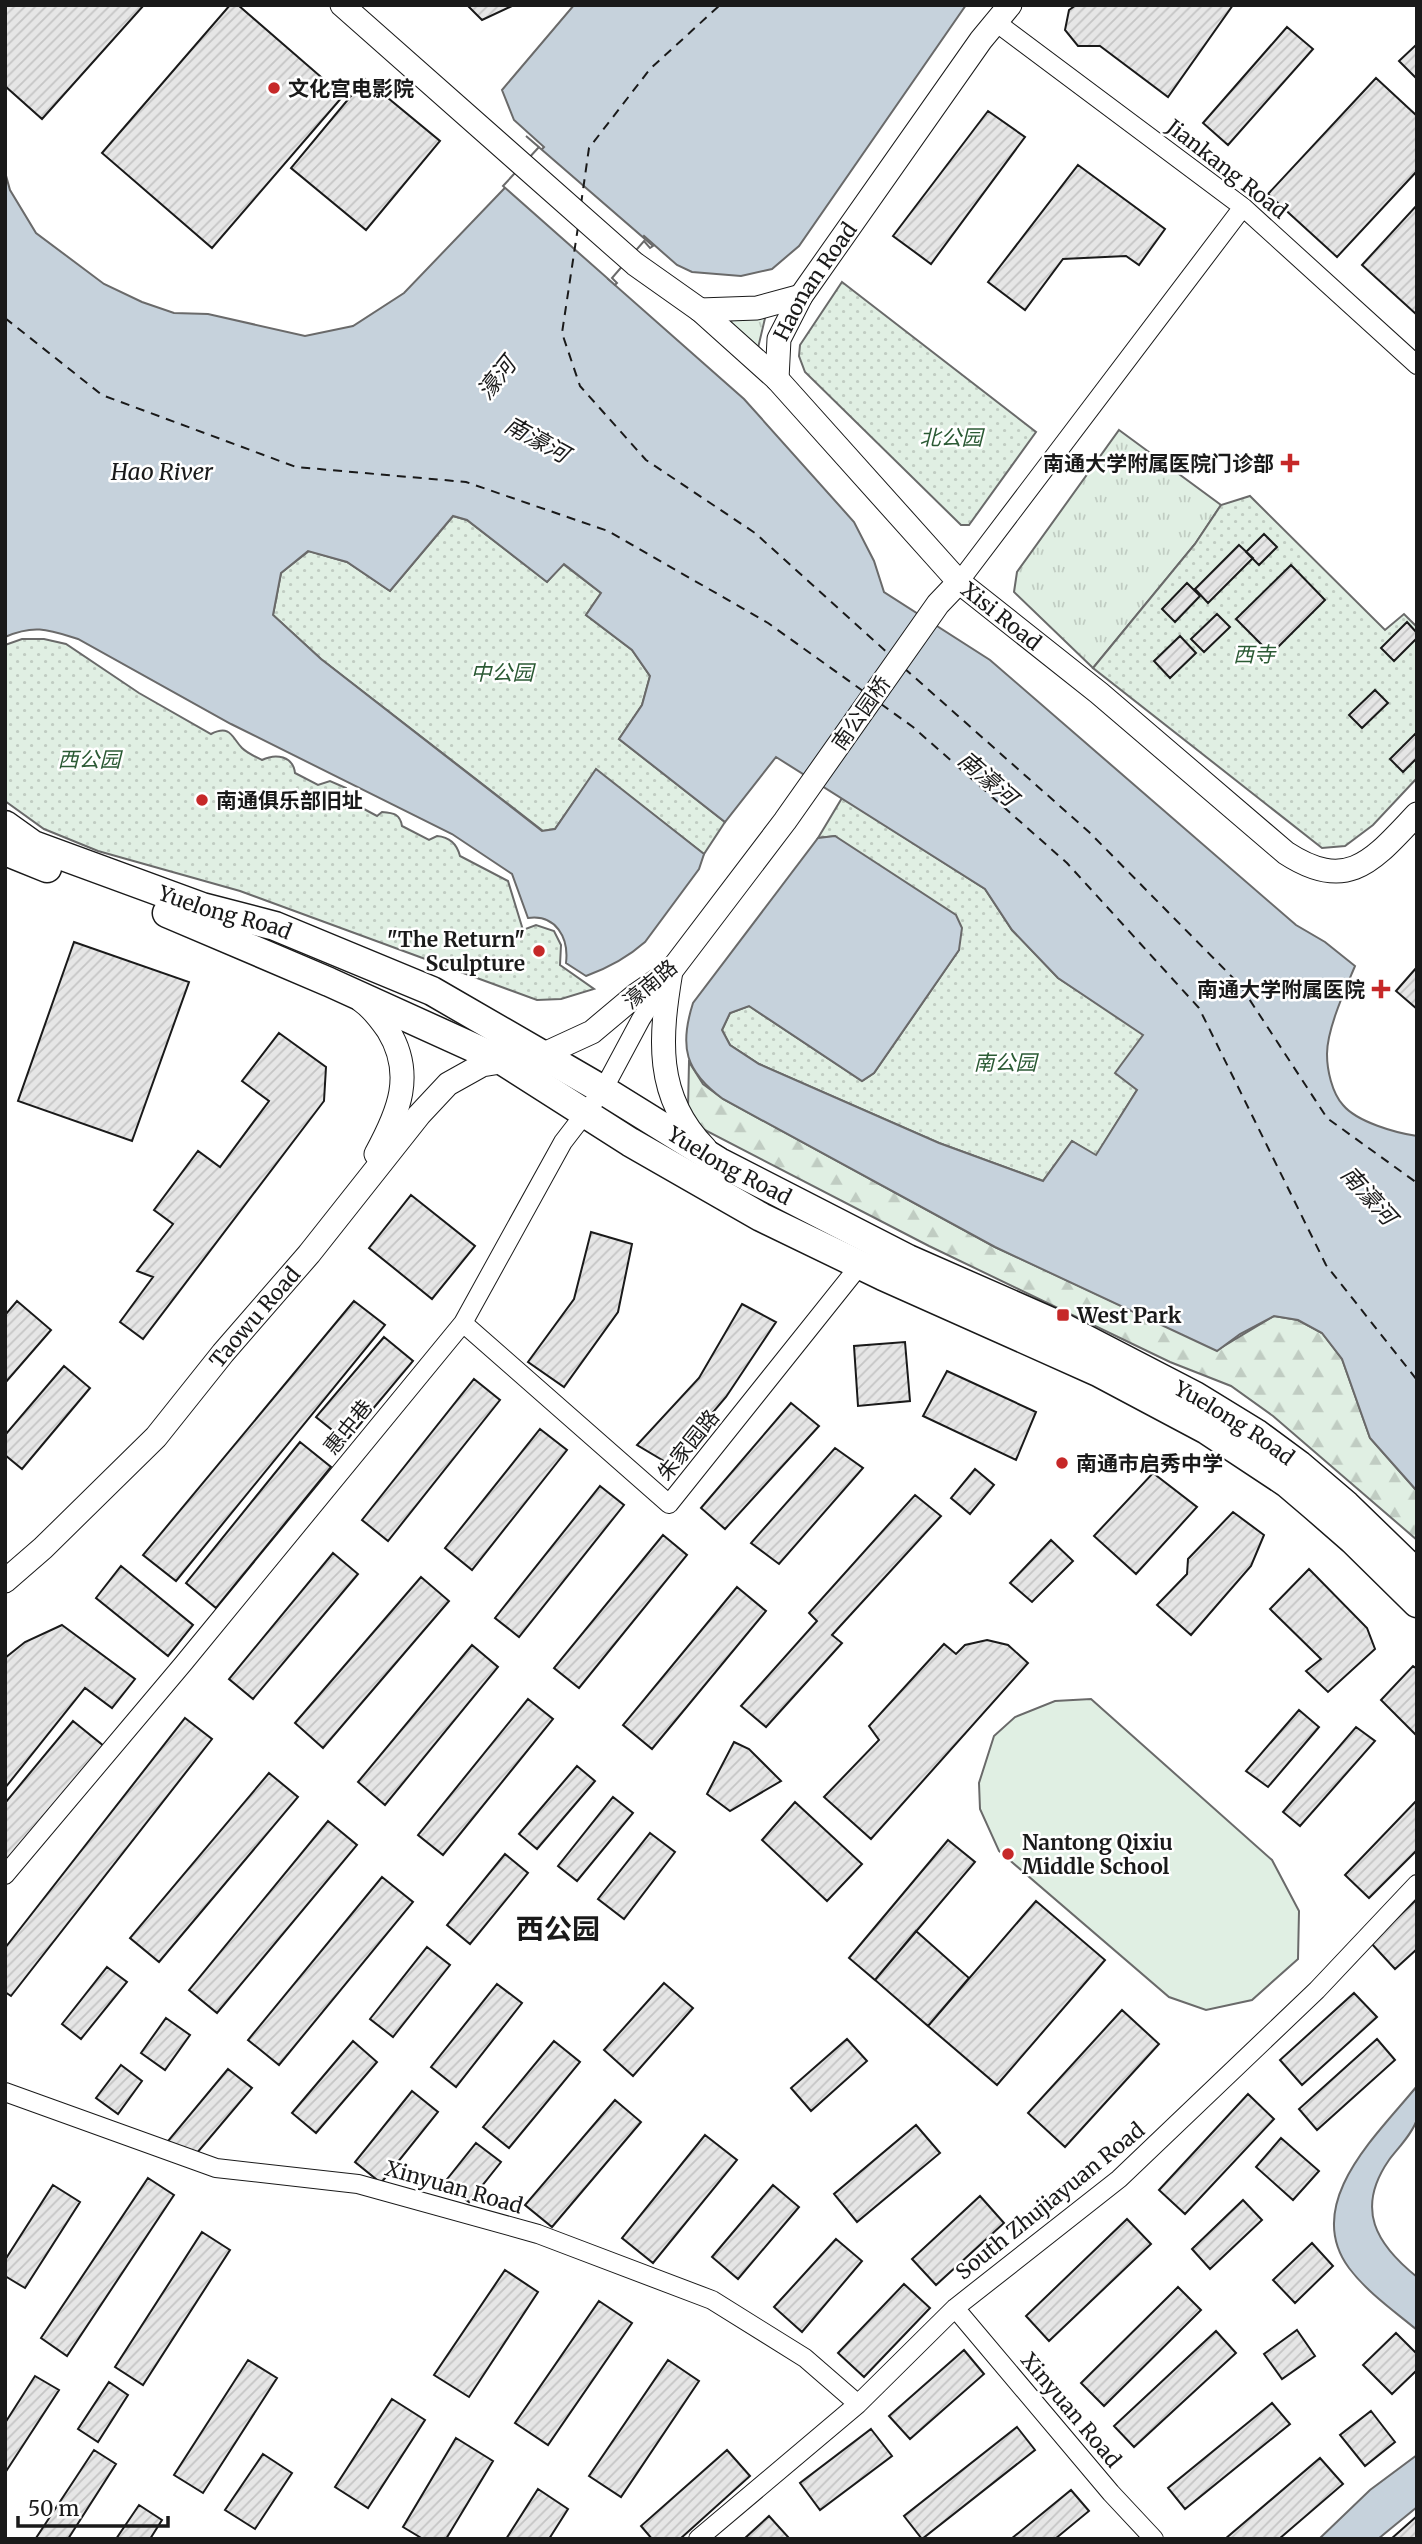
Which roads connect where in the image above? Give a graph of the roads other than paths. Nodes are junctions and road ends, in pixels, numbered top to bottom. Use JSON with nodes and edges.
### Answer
{"nodes":[{"id":1,"x":342,"y":5,"type":"edge"},
{"id":2,"x":1004,"y":14,"type":"edge"},
{"id":3,"x":1243,"y":207,"type":"junction"},
{"id":4,"x":802,"y":296,"type":"junction"},
{"id":5,"x":700,"y":310,"type":"junction"},
{"id":6,"x":1417,"y":365,"type":"edge"},
{"id":7,"x":777,"y":379,"type":"junction"},
{"id":8,"x":959,"y":582,"type":"junction"},
{"id":9,"x":1417,"y":814,"type":"edge"},
{"id":10,"x":785,"y":821,"type":"joint"},
{"id":11,"x":5,"y":825,"type":"edge"},
{"id":12,"x":5,"y":851,"type":"edge"},
{"id":13,"x":671,"y":971,"type":"junction"},
{"id":14,"x":329,"y":982,"type":"junction"},
{"id":15,"x":542,"y":1055,"type":"junction"},
{"id":16,"x":503,"y":1061,"type":"junction"},
{"id":17,"x":603,"y":1090,"type":"junction"},
{"id":18,"x":583,"y":1113,"type":"junction"},
{"id":19,"x":719,"y":1161,"type":"junction"},
{"id":20,"x":353,"y":1199,"type":"junction"},
{"id":21,"x":860,"y":1265,"type":"junction"},
{"id":22,"x":463,"y":1323,"type":"junction"},
{"id":23,"x":1417,"y":1574,"type":"edge"},
{"id":24,"x":5,"y":1581,"type":"edge"},
{"id":25,"x":1417,"y":1603,"type":"edge"},
{"id":26,"x":5,"y":1875,"type":"edge"},
{"id":27,"x":1417,"y":1884,"type":"edge"},
{"id":28,"x":5,"y":2092,"type":"edge"},
{"id":29,"x":955,"y":2308,"type":"junction"},
{"id":30,"x":858,"y":2404,"type":"junction"},
{"id":31,"x":698,"y":2539,"type":"edge"},
{"id":32,"x":1154,"y":2539,"type":"edge"}],
"edges":[{"from":1,"to":5,"type":"street"},
{"from":2,"to":3,"type":"street","name":"Jiankang Road"},
{"from":2,"to":4,"type":"street","name":"Haonan Road"},
{"from":3,"to":6,"type":"street","name":"Jiankang Road"},
{"from":3,"to":8,"type":"street","name":"Xisi Road"},
{"from":4,"to":5,"type":"street"},
{"from":4,"to":7,"type":"street","name":"Haonan Road"},
{"from":5,"to":7,"type":"street"},
{"from":7,"to":8,"type":"street"},
{"from":8,"to":9,"type":"street","name":"Xisi Road"},
{"from":8,"to":10,"type":"street","name":"南公园桥"},
{"from":10,"to":13,"type":"street","name":"濠南路"},
{"from":11,"to":15,"type":"main road","name":"Yuelong Road"},
{"from":12,"to":14,"type":"main road","name":"Yuelong Road"},
{"from":13,"to":15,"type":"street","name":"濠南路"},
{"from":13,"to":17,"type":"street","name":"惠中巷"},
{"from":13,"to":19,"type":"street"},
{"from":14,"to":16,"type":"main road","name":"Yuelong Road"},
{"from":14,"to":20,"type":"street"},
{"from":15,"to":16,"type":"street","name":"濠南路"},
{"from":15,"to":17,"type":"main road","name":"Yuelong Road"},
{"from":16,"to":18,"type":"main road","name":"Yuelong Road"},
{"from":16,"to":20,"type":"street","name":"Taowu Road"},
{"from":17,"to":18,"type":"street","name":"惠中巷"},
{"from":17,"to":19,"type":"main road","name":"Yuelong Road"},
{"from":18,"to":21,"type":"main road","name":"Yuelong Road"},
{"from":18,"to":22,"type":"street","name":"惠中巷"},
{"from":19,"to":23,"type":"main road","name":"Yuelong Road"},
{"from":20,"to":24,"type":"street","name":"Taowu Road"},
{"from":21,"to":22,"type":"street","name":"朱家园路"},
{"from":21,"to":25,"type":"main road","name":"Yuelong Road"},
{"from":22,"to":26,"type":"street","name":"惠中巷"},
{"from":27,"to":29,"type":"street","name":"South Zhujiayuan Road"},
{"from":28,"to":30,"type":"street","name":"Xinyuan Road"},
{"from":29,"to":30,"type":"street","name":"South Zhujiayuan Road"},
{"from":29,"to":32,"type":"street","name":"Xinyuan Road"},
{"from":30,"to":31,"type":"street","name":"South Zhujiayuan Road"}]}
